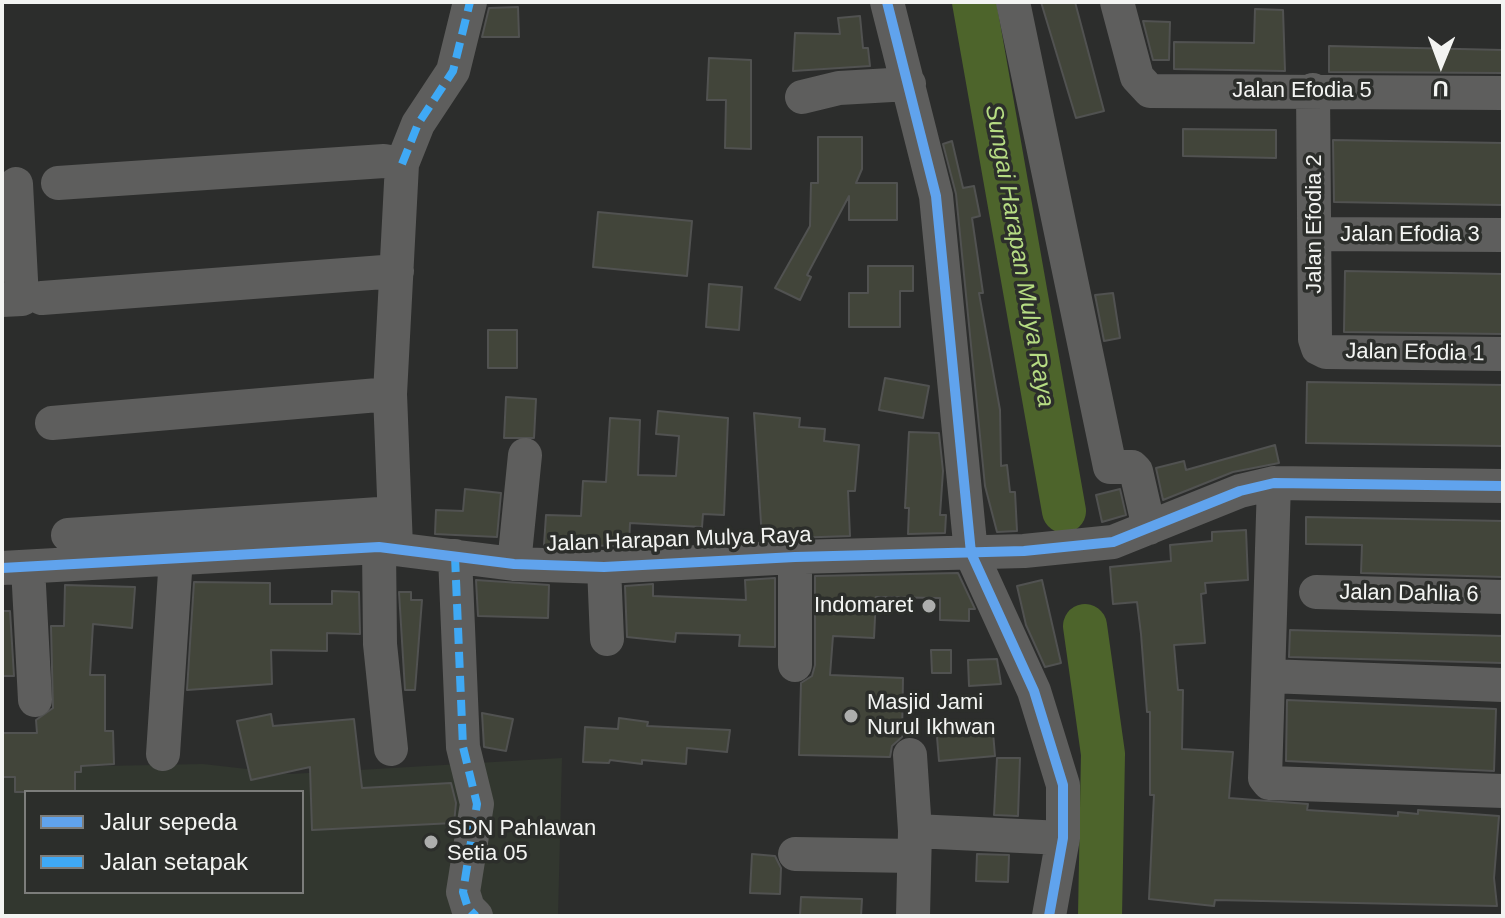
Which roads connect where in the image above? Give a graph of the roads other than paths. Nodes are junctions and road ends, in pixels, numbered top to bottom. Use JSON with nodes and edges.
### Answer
{"nodes":[{"id":1,"x":470,"y":2,"type":"edge"},
{"id":2,"x":887,"y":2,"type":"edge"},
{"id":3,"x":1013,"y":2,"type":"edge"},
{"id":4,"x":1117,"y":2,"type":"edge"},
{"id":5,"x":909,"y":84,"type":"junction"},
{"id":6,"x":1313,"y":90,"type":"junction"},
{"id":7,"x":1503,"y":93,"type":"edge"},
{"id":8,"x":802,"y":97,"type":"dead end"},
{"id":9,"x":402,"y":164,"type":"junction"},
{"id":10,"x":29,"y":184,"type":"edge"},
{"id":11,"x":1316,"y":234,"type":"junction"},
{"id":12,"x":1503,"y":235,"type":"edge"},
{"id":13,"x":397,"y":271,"type":"junction"},
{"id":14,"x":42,"y":298,"type":"dead end"},
{"id":15,"x":2,"y":300,"type":"edge"},
{"id":16,"x":1326,"y":352,"type":"joint"},
{"id":17,"x":1503,"y":354,"type":"edge"},
{"id":18,"x":390,"y":394,"type":"junction"},
{"id":19,"x":52,"y":423,"type":"dead end"},
{"id":20,"x":525,"y":455,"type":"dead end"},
{"id":21,"x":1274,"y":483,"type":"junction"},
{"id":22,"x":1503,"y":486,"type":"edge"},
{"id":23,"x":394,"y":513,"type":"junction"},
{"id":24,"x":1149,"y":528,"type":"junction"},
{"id":25,"x":68,"y":535,"type":"dead end"},
{"id":26,"x":387,"y":547,"type":"junction"},
{"id":27,"x":971,"y":553,"type":"junction"},
{"id":28,"x":455,"y":556,"type":"junction"},
{"id":29,"x":176,"y":557,"type":"junction"},
{"id":30,"x":795,"y":557,"type":"junction"},
{"id":31,"x":514,"y":564,"type":"junction"},
{"id":32,"x":604,"y":567,"type":"junction"},
{"id":33,"x":15,"y":568,"type":"edge"},
{"id":34,"x":1316,"y":592,"type":"dead end"},
{"id":35,"x":1503,"y":597,"type":"edge"},
{"id":36,"x":607,"y":639,"type":"dead end"},
{"id":37,"x":795,"y":665,"type":"dead end"},
{"id":38,"x":1269,"y":676,"type":"junction"},
{"id":39,"x":1503,"y":685,"type":"edge"},
{"id":40,"x":35,"y":700,"type":"dead end"},
{"id":41,"x":391,"y":749,"type":"dead end"},
{"id":42,"x":163,"y":754,"type":"dead end"},
{"id":43,"x":910,"y":755,"type":"dead end"},
{"id":44,"x":1503,"y":791,"type":"edge"},
{"id":45,"x":1063,"y":838,"type":"junction"},
{"id":46,"x":914,"y":844,"type":"junction"},
{"id":47,"x":795,"y":854,"type":"dead end"},
{"id":48,"x":476,"y":916,"type":"edge"},
{"id":49,"x":913,"y":916,"type":"edge"},
{"id":50,"x":1049,"y":916,"type":"edge"}],
"edges":[{"from":1,"to":9,"type":"street"},
{"from":2,"to":5,"type":"street"},
{"from":3,"to":24,"type":"street"},
{"from":4,"to":6,"type":"street","name":"Jalan Efodia 5"},
{"from":5,"to":8,"type":"street"},
{"from":5,"to":27,"type":"street"},
{"from":6,"to":7,"type":"street","name":"Jalan Efodia 5"},
{"from":6,"to":11,"type":"street","name":"Jalan Efodia 2"},
{"from":9,"to":10,"type":"street"},
{"from":9,"to":13,"type":"street"},
{"from":10,"to":15,"type":"street"},
{"from":11,"to":12,"type":"street","name":"Jalan Efodia 3"},
{"from":11,"to":16,"type":"street","name":"Jalan Efodia 2"},
{"from":13,"to":14,"type":"street"},
{"from":13,"to":18,"type":"street"},
{"from":16,"to":17,"type":"street","name":"Jalan Efodia 1"},
{"from":18,"to":19,"type":"street"},
{"from":18,"to":23,"type":"street"},
{"from":20,"to":31,"type":"street"},
{"from":21,"to":22,"type":"street"},
{"from":21,"to":24,"type":"street"},
{"from":21,"to":38,"type":"street"},
{"from":23,"to":25,"type":"street"},
{"from":23,"to":26,"type":"street"},
{"from":24,"to":27,"type":"street","name":"Jalan Harapan Mulya Raya"},
{"from":26,"to":28,"type":"street","name":"Jalan Harapan Mulya Raya"},
{"from":26,"to":29,"type":"street","name":"Jalan Harapan Mulya Raya"},
{"from":26,"to":41,"type":"street"},
{"from":27,"to":30,"type":"street","name":"Jalan Harapan Mulya Raya"},
{"from":27,"to":45,"type":"street"},
{"from":28,"to":31,"type":"street","name":"Jalan Harapan Mulya Raya"},
{"from":28,"to":48,"type":"street"},
{"from":29,"to":33,"type":"street","name":"Jalan Harapan Mulya Raya"},
{"from":29,"to":42,"type":"street"},
{"from":30,"to":32,"type":"street","name":"Jalan Harapan Mulya Raya"},
{"from":30,"to":37,"type":"street"},
{"from":31,"to":32,"type":"street","name":"Jalan Harapan Mulya Raya"},
{"from":32,"to":36,"type":"street"},
{"from":33,"to":40,"type":"street"},
{"from":34,"to":35,"type":"street","name":"Jalan Dahlia 6"},
{"from":38,"to":39,"type":"street"},
{"from":38,"to":44,"type":"street"},
{"from":43,"to":46,"type":"street"},
{"from":45,"to":46,"type":"street"},
{"from":45,"to":50,"type":"street"},
{"from":46,"to":47,"type":"street"},
{"from":46,"to":49,"type":"street"}]}
